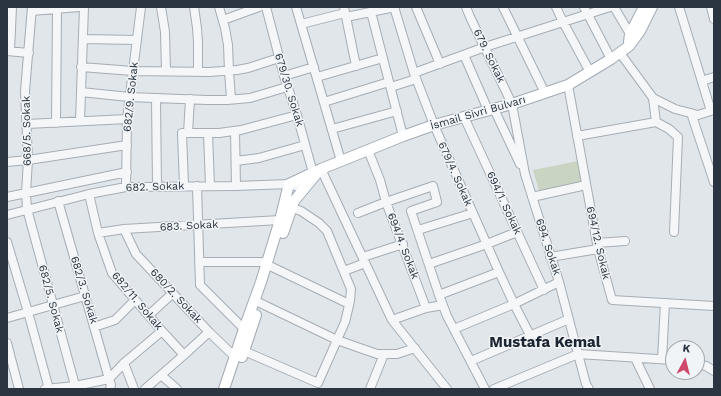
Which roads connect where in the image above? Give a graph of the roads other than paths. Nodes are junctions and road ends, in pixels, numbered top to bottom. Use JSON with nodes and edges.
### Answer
{"nodes":[{"id":1,"x":12,"y":7,"type":"edge"},
{"id":2,"x":78,"y":7,"type":"edge"},
{"id":3,"x":84,"y":7,"type":"edge"},
{"id":4,"x":141,"y":7,"type":"edge"},
{"id":5,"x":161,"y":7,"type":"edge"},
{"id":6,"x":194,"y":7,"type":"edge"},
{"id":7,"x":220,"y":7,"type":"edge"},
{"id":8,"x":258,"y":7,"type":"edge"},
{"id":9,"x":266,"y":7,"type":"edge"},
{"id":10,"x":296,"y":7,"type":"edge"},
{"id":11,"x":394,"y":7,"type":"edge"},
{"id":12,"x":416,"y":7,"type":"edge"},
{"id":13,"x":466,"y":7,"type":"edge"},
{"id":14,"x":503,"y":7,"type":"edge"},
{"id":15,"x":556,"y":7,"type":"edge"},
{"id":16,"x":610,"y":7,"type":"edge"},
{"id":17,"x":614,"y":7,"type":"edge"},
{"id":18,"x":644,"y":7,"type":"edge"},
{"id":19,"x":652,"y":7,"type":"edge"},
{"id":20,"x":679,"y":7,"type":"edge"},
{"id":21,"x":711,"y":7,"type":"edge"},
{"id":22,"x":32,"y":9,"type":"edge"},
{"id":23,"x":57,"y":9,"type":"junction"},
{"id":24,"x":248,"y":9,"type":"edge"},
{"id":25,"x":375,"y":10,"type":"edge"},
{"id":26,"x":586,"y":11,"type":"edge"},
{"id":27,"x":345,"y":12,"type":"edge"},
{"id":28,"x":714,"y":19,"type":"edge"},
{"id":29,"x":223,"y":20,"type":"junction"},
{"id":30,"x":563,"y":22,"type":"junction"},
{"id":31,"x":301,"y":24,"type":"junction"},
{"id":32,"x":630,"y":34,"type":"junction"},
{"id":33,"x":518,"y":37,"type":"junction"},
{"id":34,"x":83,"y":39,"type":"junction"},
{"id":35,"x":137,"y":40,"type":"junction"},
{"id":36,"x":629,"y":46,"type":"junction"},
{"id":37,"x":485,"y":47,"type":"junction"},
{"id":38,"x":8,"y":51,"type":"edge"},
{"id":39,"x":29,"y":53,"type":"junction"},
{"id":40,"x":464,"y":55,"type":"junction"},
{"id":41,"x":615,"y":56,"type":"junction"},
{"id":42,"x":279,"y":58,"type":"junction"},
{"id":43,"x":383,"y":58,"type":"junction"},
{"id":44,"x":440,"y":64,"type":"junction"},
{"id":45,"x":356,"y":66,"type":"junction"},
{"id":46,"x":81,"y":67,"type":"junction"},
{"id":47,"x":314,"y":67,"type":"junction"},
{"id":48,"x":133,"y":71,"type":"junction"},
{"id":49,"x":229,"y":71,"type":"junction"},
{"id":50,"x":166,"y":72,"type":"junction"},
{"id":51,"x":198,"y":72,"type":"junction"},
{"id":52,"x":590,"y":72,"type":"junction"},
{"id":53,"x":284,"y":76,"type":"junction"},
{"id":54,"x":415,"y":76,"type":"junction"},
{"id":55,"x":317,"y":77,"type":"junction"},
{"id":56,"x":714,"y":77,"type":"edge"},
{"id":57,"x":702,"y":81,"type":"junction"},
{"id":58,"x":390,"y":84,"type":"junction"},
{"id":59,"x":568,"y":85,"type":"junction"},
{"id":60,"x":287,"y":87,"type":"junction"},
{"id":61,"x":81,"y":92,"type":"junction"},
{"id":62,"x":546,"y":93,"type":"junction"},
{"id":63,"x":129,"y":97,"type":"junction"},
{"id":64,"x":156,"y":98,"type":"junction"},
{"id":65,"x":653,"y":98,"type":"junction"},
{"id":66,"x":190,"y":99,"type":"junction"},
{"id":67,"x":231,"y":99,"type":"junction"},
{"id":68,"x":324,"y":102,"type":"junction"},
{"id":69,"x":512,"y":104,"type":"junction"},
{"id":70,"x":491,"y":110,"type":"junction"},
{"id":71,"x":713,"y":110,"type":"edge"},
{"id":72,"x":397,"y":111,"type":"junction"},
{"id":73,"x":691,"y":113,"type":"junction"},
{"id":74,"x":297,"y":115,"type":"junction"},
{"id":75,"x":464,"y":117,"type":"junction"},
{"id":76,"x":127,"y":119,"type":"junction"},
{"id":77,"x":80,"y":121,"type":"junction"},
{"id":78,"x":656,"y":122,"type":"junction"},
{"id":79,"x":56,"y":123,"type":"junction"},
{"id":80,"x":27,"y":124,"type":"junction"},
{"id":81,"x":434,"y":125,"type":"junction"},
{"id":82,"x":332,"y":129,"type":"junction"},
{"id":83,"x":235,"y":131,"type":"junction"},
{"id":84,"x":188,"y":133,"type":"junction"},
{"id":85,"x":208,"y":133,"type":"junction"},
{"id":86,"x":403,"y":136,"type":"junction"},
{"id":87,"x":577,"y":136,"type":"junction"},
{"id":88,"x":127,"y":145,"type":"junction"},
{"id":89,"x":305,"y":145,"type":"junction"},
{"id":90,"x":368,"y":150,"type":"junction"},
{"id":91,"x":28,"y":160,"type":"junction"},
{"id":92,"x":236,"y":161,"type":"junction"},
{"id":93,"x":341,"y":161,"type":"junction"},
{"id":94,"x":7,"y":162,"type":"edge"},
{"id":95,"x":317,"y":171,"type":"junction"},
{"id":96,"x":127,"y":172,"type":"junction"},
{"id":97,"x":525,"y":174,"type":"junction"},
{"id":98,"x":714,"y":182,"type":"edge"},
{"id":99,"x":289,"y":184,"type":"junction"},
{"id":100,"x":586,"y":185,"type":"junction"},
{"id":101,"x":157,"y":186,"type":"junction"},
{"id":102,"x":184,"y":186,"type":"junction"},
{"id":103,"x":197,"y":186,"type":"junction"},
{"id":104,"x":210,"y":186,"type":"junction"},
{"id":105,"x":236,"y":186,"type":"junction"},
{"id":106,"x":126,"y":187,"type":"junction"},
{"id":107,"x":305,"y":189,"type":"junction"},
{"id":108,"x":26,"y":193,"type":"junction"},
{"id":109,"x":89,"y":194,"type":"junction"},
{"id":110,"x":7,"y":197,"type":"edge"},
{"id":111,"x":532,"y":197,"type":"junction"},
{"id":112,"x":58,"y":201,"type":"junction"},
{"id":113,"x":386,"y":202,"type":"junction"},
{"id":114,"x":292,"y":208,"type":"junction"},
{"id":115,"x":27,"y":209,"type":"junction"},
{"id":116,"x":473,"y":213,"type":"junction"},
{"id":117,"x":358,"y":214,"type":"dead end"},
{"id":118,"x":7,"y":215,"type":"edge"},
{"id":119,"x":280,"y":220,"type":"junction"},
{"id":120,"x":198,"y":225,"type":"junction"},
{"id":121,"x":124,"y":229,"type":"junction"},
{"id":122,"x":418,"y":230,"type":"junction"},
{"id":123,"x":517,"y":232,"type":"junction"},
{"id":124,"x":674,"y":232,"type":"dead end"},
{"id":125,"x":98,"y":233,"type":"junction"},
{"id":126,"x":625,"y":241,"type":"dead end"},
{"id":127,"x":7,"y":242,"type":"edge"},
{"id":128,"x":403,"y":244,"type":"junction"},
{"id":129,"x":487,"y":244,"type":"junction"},
{"id":130,"x":597,"y":246,"type":"junction"},
{"id":131,"x":550,"y":257,"type":"junction"},
{"id":132,"x":364,"y":260,"type":"junction"},
{"id":133,"x":199,"y":262,"type":"junction"},
{"id":134,"x":269,"y":264,"type":"junction"},
{"id":135,"x":429,"y":264,"type":"junction"},
{"id":136,"x":344,"y":271,"type":"junction"},
{"id":137,"x":499,"y":272,"type":"junction"},
{"id":138,"x":559,"y":282,"type":"junction"},
{"id":139,"x":544,"y":290,"type":"junction"},
{"id":140,"x":173,"y":293,"type":"junction"},
{"id":141,"x":439,"y":295,"type":"junction"},
{"id":142,"x":85,"y":296,"type":"junction"},
{"id":143,"x":135,"y":300,"type":"junction"},
{"id":144,"x":260,"y":303,"type":"junction"},
{"id":145,"x":665,"y":303,"type":"junction"},
{"id":146,"x":349,"y":304,"type":"junction"},
{"id":147,"x":443,"y":304,"type":"junction"},
{"id":148,"x":514,"y":304,"type":"junction"},
{"id":149,"x":53,"y":305,"type":"junction"},
{"id":150,"x":714,"y":306,"type":"edge"},
{"id":151,"x":426,"y":308,"type":"junction"},
{"id":152,"x":28,"y":312,"type":"junction"},
{"id":153,"x":149,"y":315,"type":"junction"},
{"id":154,"x":7,"y":318,"type":"edge"},
{"id":155,"x":569,"y":319,"type":"junction"},
{"id":156,"x":392,"y":320,"type":"junction"},
{"id":157,"x":94,"y":327,"type":"junction"},
{"id":158,"x":244,"y":329,"type":"junction"},
{"id":159,"x":454,"y":329,"type":"junction"},
{"id":160,"x":162,"y":331,"type":"junction"},
{"id":161,"x":209,"y":332,"type":"junction"},
{"id":162,"x":530,"y":335,"type":"junction"},
{"id":163,"x":337,"y":340,"type":"junction"},
{"id":164,"x":7,"y":344,"type":"edge"},
{"id":165,"x":415,"y":348,"type":"junction"},
{"id":166,"x":239,"y":354,"type":"junction"},
{"id":167,"x":384,"y":354,"type":"junction"},
{"id":168,"x":578,"y":354,"type":"junction"},
{"id":169,"x":184,"y":355,"type":"junction"},
{"id":170,"x":635,"y":358,"type":"junction"},
{"id":171,"x":662,"y":359,"type":"junction"},
{"id":172,"x":665,"y":359,"type":"edge"},
{"id":173,"x":471,"y":361,"type":"junction"},
{"id":174,"x":124,"y":363,"type":"junction"},
{"id":175,"x":705,"y":366,"type":"edge"},
{"id":176,"x":714,"y":371,"type":"edge"},
{"id":177,"x":161,"y":376,"type":"junction"},
{"id":178,"x":109,"y":379,"type":"junction"},
{"id":179,"x":586,"y":387,"type":"edge"},
{"id":180,"x":75,"y":388,"type":"edge"},
{"id":181,"x":19,"y":389,"type":"edge"},
{"id":182,"x":48,"y":389,"type":"edge"},
{"id":183,"x":110,"y":389,"type":"edge"},
{"id":184,"x":134,"y":389,"type":"edge"},
{"id":185,"x":145,"y":389,"type":"edge"},
{"id":186,"x":177,"y":389,"type":"edge"},
{"id":187,"x":224,"y":389,"type":"edge"},
{"id":188,"x":231,"y":389,"type":"edge"},
{"id":189,"x":370,"y":389,"type":"edge"},
{"id":190,"x":447,"y":389,"type":"edge"},
{"id":191,"x":485,"y":389,"type":"edge"},
{"id":192,"x":494,"y":389,"type":"edge"},
{"id":193,"x":650,"y":389,"type":"edge"}],
"edges":[{"from":1,"to":38,"type":"street"},
{"from":2,"to":23,"type":"street"},
{"from":3,"to":34,"type":"street"},
{"from":4,"to":35,"type":"street","name":"682/9. Sokak"},
{"from":5,"to":50,"type":"street"},
{"from":6,"to":51,"type":"street"},
{"from":7,"to":29,"type":"street"},
{"from":8,"to":24,"type":"street"},
{"from":9,"to":42,"type":"street","name":"679/30. Sokak"},
{"from":10,"to":31,"type":"street"},
{"from":11,"to":25,"type":"street"},
{"from":11,"to":54,"type":"street","name":"679/4. Sokak"},
{"from":12,"to":44,"type":"street"},
{"from":13,"to":37,"type":"street","name":"679. Sokak"},
{"from":14,"to":33,"type":"street"},
{"from":15,"to":30,"type":"street"},
{"from":16,"to":26,"type":"street"},
{"from":17,"to":32,"type":"street"},
{"from":18,"to":32,"type":"main road"},
{"from":19,"to":36,"type":"main road","name":"İsmail Sivri Bulvarı"},
{"from":20,"to":57,"type":"street"},
{"from":21,"to":28,"type":"street"},
{"from":22,"to":23,"type":"street"},
{"from":22,"to":39,"type":"street","name":"668/5. Sokak"},
{"from":23,"to":79,"type":"street"},
{"from":24,"to":29,"type":"street"},
{"from":25,"to":27,"type":"street"},
{"from":25,"to":43,"type":"street"},
{"from":26,"to":30,"type":"street"},
{"from":26,"to":41,"type":"street"},
{"from":27,"to":31,"type":"street"},
{"from":27,"to":45,"type":"street"},
{"from":29,"to":49,"type":"street"},
{"from":30,"to":33,"type":"street"},
{"from":30,"to":52,"type":"street"},
{"from":31,"to":47,"type":"street"},
{"from":32,"to":36,"type":"main road"},
{"from":33,"to":37,"type":"street"},
{"from":33,"to":62,"type":"street"},
{"from":34,"to":35,"type":"street"},
{"from":34,"to":46,"type":"street"},
{"from":35,"to":48,"type":"street","name":"682/9. Sokak"},
{"from":36,"to":41,"type":"main road","name":"İsmail Sivri Bulvarı"},
{"from":37,"to":40,"type":"street"},
{"from":37,"to":69,"type":"street","name":"679. Sokak"},
{"from":38,"to":39,"type":"street"},
{"from":39,"to":80,"type":"street","name":"668/5. Sokak"},
{"from":40,"to":44,"type":"street"},
{"from":40,"to":70,"type":"street"},
{"from":41,"to":52,"type":"main road","name":"İsmail Sivri Bulvarı"},
{"from":41,"to":65,"type":"street"},
{"from":42,"to":49,"type":"street"},
{"from":42,"to":53,"type":"street","name":"679/30. Sokak"},
{"from":43,"to":45,"type":"street"},
{"from":43,"to":58,"type":"street"},
{"from":44,"to":54,"type":"street"},
{"from":45,"to":55,"type":"street"},
{"from":46,"to":48,"type":"street"},
{"from":46,"to":61,"type":"street"},
{"from":47,"to":53,"type":"street"},
{"from":47,"to":55,"type":"street"},
{"from":48,"to":50,"type":"street"},
{"from":48,"to":63,"type":"street","name":"682/9. Sokak"},
{"from":49,"to":51,"type":"street"},
{"from":49,"to":67,"type":"street"},
{"from":50,"to":51,"type":"street"},
{"from":52,"to":59,"type":"main road","name":"İsmail Sivri Bulvarı"},
{"from":53,"to":60,"type":"street","name":"679/30. Sokak"},
{"from":54,"to":58,"type":"street"},
{"from":54,"to":81,"type":"street","name":"679/4. Sokak"},
{"from":55,"to":68,"type":"street"},
{"from":56,"to":57,"type":"street"},
{"from":57,"to":71,"type":"street"},
{"from":58,"to":68,"type":"street"},
{"from":58,"to":72,"type":"street"},
{"from":59,"to":62,"type":"main road","name":"İsmail Sivri Bulvarı"},
{"from":59,"to":87,"type":"street","name":"694/12. Sokak"},
{"from":60,"to":67,"type":"street"},
{"from":60,"to":74,"type":"street","name":"679/30. Sokak"},
{"from":61,"to":63,"type":"street"},
{"from":61,"to":77,"type":"street"},
{"from":62,"to":69,"type":"main road","name":"İsmail Sivri Bulvarı"},
{"from":63,"to":64,"type":"street"},
{"from":63,"to":76,"type":"street","name":"682/9. Sokak"},
{"from":64,"to":66,"type":"street"},
{"from":64,"to":101,"type":"street"},
{"from":65,"to":73,"type":"street"},
{"from":65,"to":78,"type":"street"},
{"from":66,"to":67,"type":"street"},
{"from":66,"to":84,"type":"street"},
{"from":68,"to":82,"type":"street"},
{"from":69,"to":70,"type":"main road","name":"İsmail Sivri Bulvarı"},
{"from":69,"to":97,"type":"street","name":"694. Sokak"},
{"from":70,"to":75,"type":"main road","name":"İsmail Sivri Bulvarı"},
{"from":70,"to":97,"type":"street"},
{"from":71,"to":73,"type":"street"},
{"from":72,"to":82,"type":"street"},
{"from":72,"to":86,"type":"street"},
{"from":73,"to":98,"type":"street"},
{"from":74,"to":83,"type":"street"},
{"from":74,"to":89,"type":"street","name":"679/30. Sokak"},
{"from":75,"to":81,"type":"main road","name":"İsmail Sivri Bulvarı"},
{"from":75,"to":123,"type":"street","name":"694/1. Sokak"},
{"from":76,"to":77,"type":"street"},
{"from":76,"to":88,"type":"street","name":"682/9. Sokak"},
{"from":77,"to":79,"type":"street"},
{"from":78,"to":87,"type":"street"},
{"from":78,"to":124,"type":"street"},
{"from":79,"to":80,"type":"street"},
{"from":80,"to":91,"type":"street","name":"668/5. Sokak"},
{"from":81,"to":86,"type":"main road","name":"İsmail Sivri Bulvarı"},
{"from":81,"to":116,"type":"street","name":"679/4. Sokak"},
{"from":82,"to":93,"type":"street"},
{"from":83,"to":85,"type":"street"},
{"from":83,"to":92,"type":"street"},
{"from":84,"to":85,"type":"street"},
{"from":84,"to":102,"type":"street"},
{"from":85,"to":104,"type":"street"},
{"from":86,"to":90,"type":"main road","name":"İsmail Sivri Bulvarı"},
{"from":87,"to":100,"type":"street","name":"694/12. Sokak"},
{"from":88,"to":91,"type":"street"},
{"from":88,"to":96,"type":"street","name":"682/9. Sokak"},
{"from":89,"to":92,"type":"street"},
{"from":89,"to":95,"type":"street","name":"679/30. Sokak"},
{"from":90,"to":93,"type":"main road","name":"İsmail Sivri Bulvarı"},
{"from":90,"to":113,"type":"street","name":"694/4. Sokak"},
{"from":91,"to":94,"type":"street"},
{"from":91,"to":108,"type":"street","name":"668/5. Sokak"},
{"from":92,"to":105,"type":"street"},
{"from":93,"to":95,"type":"main road","name":"İsmail Sivri Bulvarı"},
{"from":95,"to":99,"type":"main road","name":"İsmail Sivri Bulvarı"},
{"from":95,"to":107,"type":"main road","name":"İsmail Sivri Bulvarı"},
{"from":95,"to":132,"type":"street","name":"679/30. Sokak"},
{"from":96,"to":106,"type":"street","name":"682/9. Sokak"},
{"from":96,"to":108,"type":"street"},
{"from":97,"to":111,"type":"street","name":"694. Sokak"},
{"from":99,"to":105,"type":"street","name":"682. Sokak"},
{"from":99,"to":107,"type":"street","name":"682. Sokak"},
{"from":99,"to":119,"type":"main road","name":"İsmail Sivri Bulvarı"},
{"from":100,"to":111,"type":"street"},
{"from":100,"to":130,"type":"street","name":"694/12. Sokak"},
{"from":101,"to":102,"type":"street","name":"682. Sokak"},
{"from":101,"to":106,"type":"street","name":"682. Sokak"},
{"from":102,"to":103,"type":"street","name":"682. Sokak"},
{"from":103,"to":104,"type":"street","name":"682. Sokak"},
{"from":103,"to":120,"type":"street"},
{"from":104,"to":105,"type":"street","name":"682. Sokak"},
{"from":106,"to":109,"type":"street","name":"682. Sokak"},
{"from":107,"to":114,"type":"main road","name":"İsmail Sivri Bulvarı"},
{"from":108,"to":110,"type":"street"},
{"from":108,"to":115,"type":"street","name":"668/5. Sokak"},
{"from":109,"to":112,"type":"street","name":"682. Sokak"},
{"from":109,"to":125,"type":"street","name":"682/11. Sokak"},
{"from":111,"to":131,"type":"street","name":"694. Sokak"},
{"from":112,"to":115,"type":"street","name":"682. Sokak"},
{"from":112,"to":142,"type":"street","name":"682/3. Sokak"},
{"from":113,"to":117,"type":"street"},
{"from":113,"to":122,"type":"street"},
{"from":113,"to":128,"type":"street","name":"694/4. Sokak"},
{"from":114,"to":134,"type":"main road","name":"İsmail Sivri Bulvarı"},
{"from":114,"to":136,"type":"street"},
{"from":115,"to":118,"type":"street","name":"682. Sokak"},
{"from":115,"to":149,"type":"street","name":"682/5. Sokak"},
{"from":116,"to":122,"type":"street"},
{"from":116,"to":129,"type":"street","name":"679/4. Sokak"},
{"from":119,"to":120,"type":"street","name":"683. Sokak"},
{"from":119,"to":134,"type":"main road","name":"İsmail Sivri Bulvarı"},
{"from":120,"to":121,"type":"street","name":"683. Sokak"},
{"from":120,"to":133,"type":"street"},
{"from":121,"to":125,"type":"street","name":"683. Sokak"},
{"from":121,"to":140,"type":"street","name":"680/2. Sokak"},
{"from":122,"to":135,"type":"street"},
{"from":123,"to":129,"type":"street"},
{"from":123,"to":139,"type":"street","name":"694/1. Sokak"},
{"from":125,"to":143,"type":"street","name":"682/11. Sokak"},
{"from":126,"to":130,"type":"street"},
{"from":127,"to":152,"type":"street"},
{"from":128,"to":132,"type":"street"},
{"from":128,"to":151,"type":"street","name":"694/4. Sokak"},
{"from":129,"to":135,"type":"street"},
{"from":129,"to":137,"type":"street","name":"679/4. Sokak"},
{"from":130,"to":131,"type":"street"},
{"from":130,"to":145,"type":"street","name":"694/12. Sokak"},
{"from":131,"to":138,"type":"street","name":"694. Sokak"},
{"from":132,"to":136,"type":"street"},
{"from":132,"to":156,"type":"street","name":"679/30. Sokak"},
{"from":133,"to":134,"type":"street"},
{"from":133,"to":158,"type":"street"},
{"from":134,"to":144,"type":"main road","name":"İsmail Sivri Bulvarı"},
{"from":134,"to":146,"type":"street"},
{"from":134,"to":158,"type":"main road","name":"İsmail Sivri Bulvarı"},
{"from":135,"to":141,"type":"street"},
{"from":136,"to":146,"type":"street"},
{"from":137,"to":141,"type":"street"},
{"from":137,"to":148,"type":"street","name":"679/4. Sokak"},
{"from":138,"to":139,"type":"street"},
{"from":138,"to":155,"type":"street","name":"694. Sokak"},
{"from":139,"to":148,"type":"street"},
{"from":140,"to":153,"type":"street"},
{"from":140,"to":161,"type":"street","name":"680/2. Sokak"},
{"from":141,"to":147,"type":"street"},
{"from":142,"to":149,"type":"street"},
{"from":142,"to":157,"type":"street","name":"682/3. Sokak"},
{"from":143,"to":153,"type":"street","name":"682/11. Sokak"},
{"from":143,"to":157,"type":"street"},
{"from":144,"to":163,"type":"street"},
{"from":144,"to":166,"type":"main road","name":"İsmail Sivri Bulvarı"},
{"from":145,"to":150,"type":"street","name":"694/12. Sokak"},
{"from":145,"to":171,"type":"street"},
{"from":146,"to":163,"type":"street"},
{"from":147,"to":151,"type":"street"},
{"from":147,"to":159,"type":"street"},
{"from":148,"to":159,"type":"street"},
{"from":148,"to":162,"type":"street","name":"679/4. Sokak"},
{"from":149,"to":152,"type":"street"},
{"from":149,"to":180,"type":"street","name":"682/5. Sokak"},
{"from":151,"to":156,"type":"street"},
{"from":152,"to":154,"type":"street"},
{"from":152,"to":182,"type":"street"},
{"from":153,"to":160,"type":"street","name":"682/11. Sokak"},
{"from":155,"to":162,"type":"street"},
{"from":155,"to":168,"type":"street","name":"694. Sokak"},
{"from":156,"to":165,"type":"street","name":"679/30. Sokak"},
{"from":157,"to":178,"type":"street","name":"682/3. Sokak"},
{"from":158,"to":166,"type":"main road","name":"İsmail Sivri Bulvarı"},
{"from":159,"to":173,"type":"street"},
{"from":160,"to":169,"type":"street","name":"682/11. Sokak"},
{"from":160,"to":174,"type":"street"},
{"from":161,"to":166,"type":"street","name":"680/2. Sokak"},
{"from":161,"to":169,"type":"street"},
{"from":162,"to":173,"type":"street"},
{"from":163,"to":166,"type":"street"},
{"from":163,"to":167,"type":"street"},
{"from":164,"to":181,"type":"street"},
{"from":165,"to":167,"type":"street"},
{"from":165,"to":190,"type":"street","name":"679/30. Sokak"},
{"from":166,"to":187,"type":"main road","name":"İsmail Sivri Bulvarı"},
{"from":166,"to":188,"type":"main road","name":"İsmail Sivri Bulvarı"},
{"from":167,"to":189,"type":"street"},
{"from":168,"to":170,"type":"street"},
{"from":168,"to":179,"type":"street","name":"694. Sokak"},
{"from":168,"to":192,"type":"street"},
{"from":169,"to":177,"type":"street"},
{"from":170,"to":171,"type":"street"},
{"from":170,"to":193,"type":"street"},
{"from":171,"to":172,"type":"street"},
{"from":173,"to":191,"type":"street"},
{"from":174,"to":178,"type":"street"},
{"from":174,"to":184,"type":"street"},
{"from":175,"to":176,"type":"street"},
{"from":177,"to":185,"type":"street"},
{"from":177,"to":186,"type":"street"},
{"from":178,"to":180,"type":"street"},
{"from":178,"to":183,"type":"street","name":"682/3. Sokak"},
{"from":180,"to":182,"type":"street"}]}
